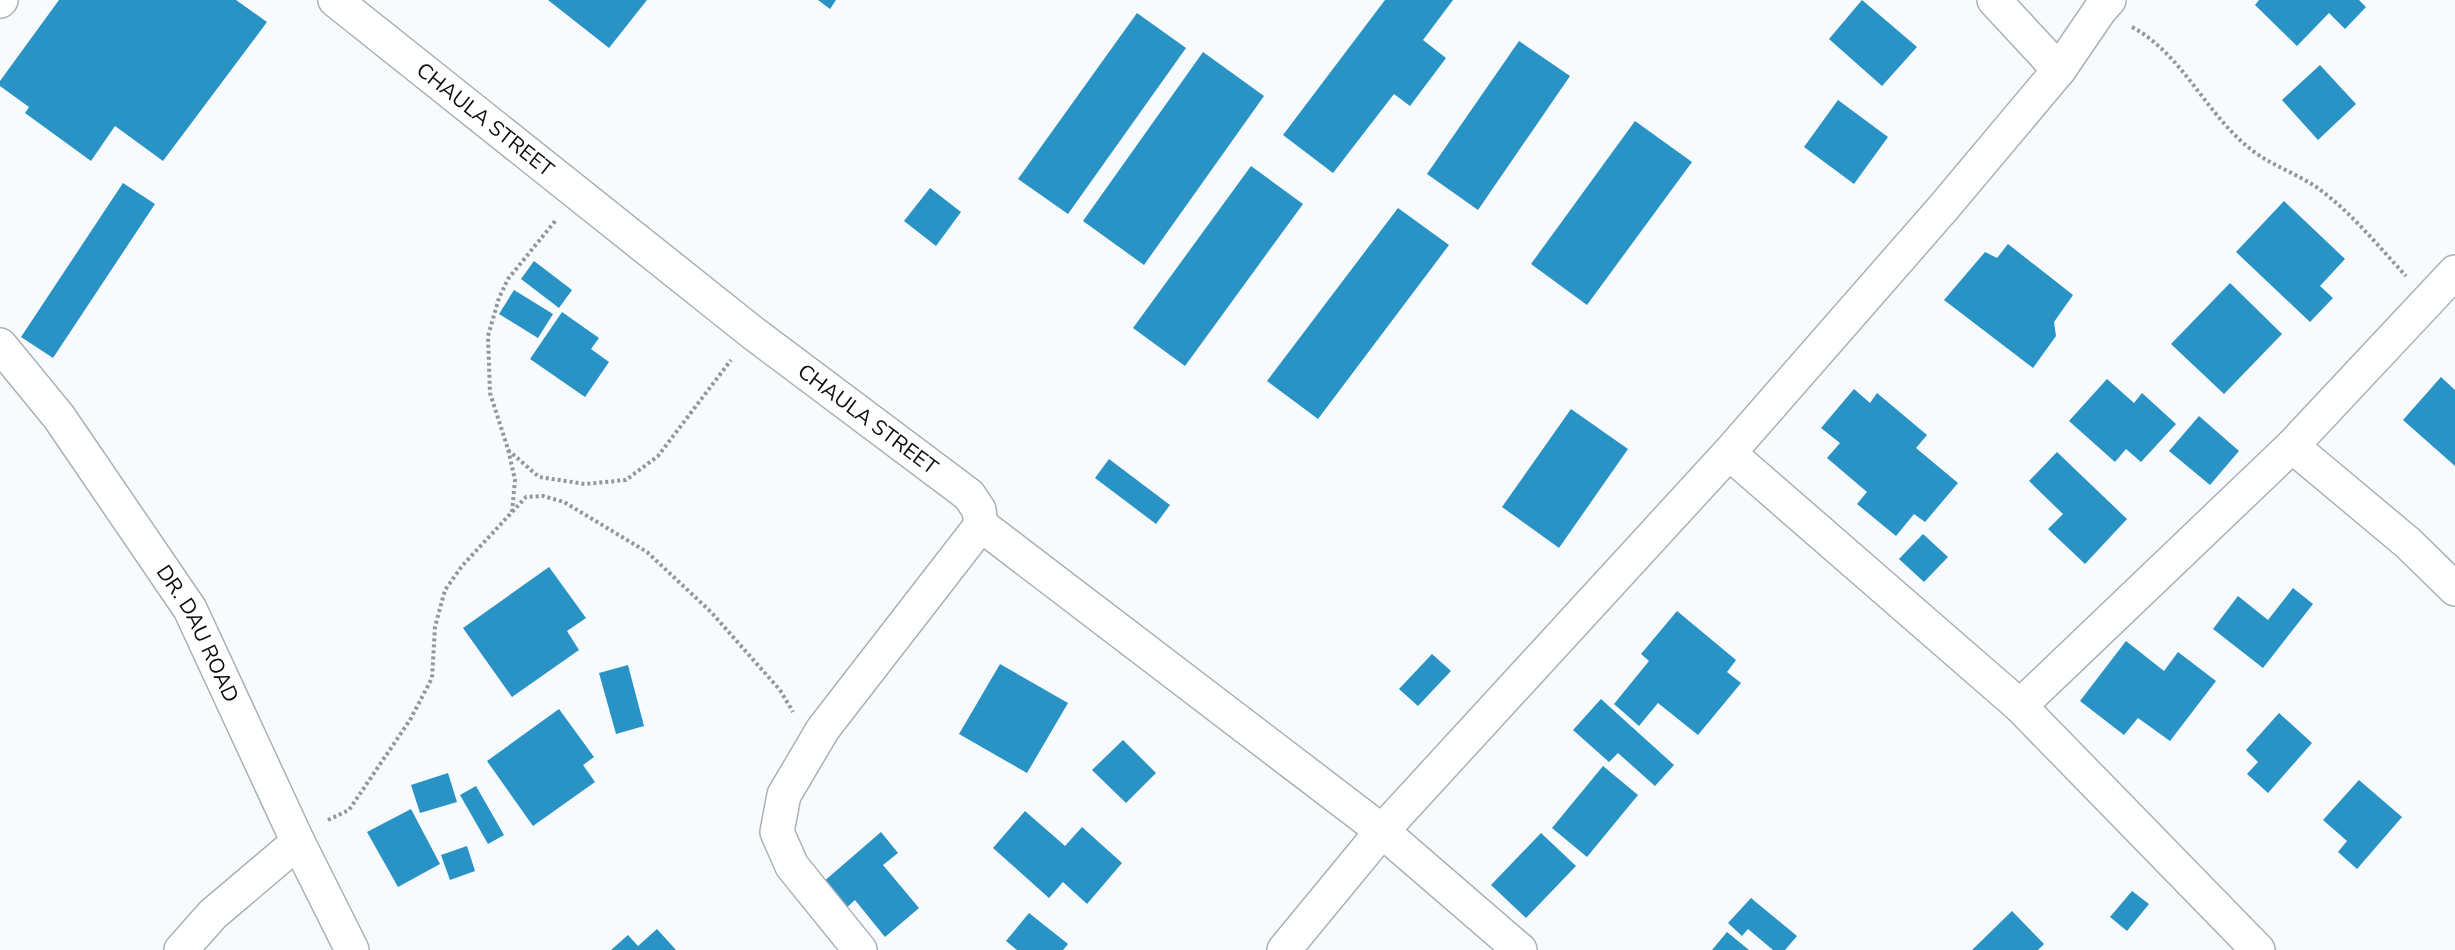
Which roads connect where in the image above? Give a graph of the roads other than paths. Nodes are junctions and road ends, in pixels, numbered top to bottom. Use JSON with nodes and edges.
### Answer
{"nodes":[{"id":1,"x":335,"y":0,"type":"edge"},
{"id":2,"x":1994,"y":0,"type":"edge"},
{"id":3,"x":2105,"y":5,"type":"edge"},
{"id":4,"x":2060,"y":70,"type":"junction"},
{"id":5,"x":2455,"y":272,"type":"edge"},
{"id":6,"x":0,"y":345,"type":"edge"},
{"id":7,"x":2292,"y":446,"type":"junction"},
{"id":8,"x":1729,"y":453,"type":"junction"},
{"id":9,"x":981,"y":525,"type":"junction"},
{"id":10,"x":2455,"y":589,"type":"edge"},
{"id":11,"x":2020,"y":706,"type":"junction"},
{"id":12,"x":1382,"y":831,"type":"junction"},
{"id":13,"x":295,"y":836,"type":"junction"},
{"id":14,"x":182,"y":950,"type":"edge"},
{"id":15,"x":352,"y":950,"type":"edge"},
{"id":16,"x":860,"y":950,"type":"edge"},
{"id":17,"x":1284,"y":950,"type":"edge"},
{"id":18,"x":1520,"y":950,"type":"edge"},
{"id":19,"x":2258,"y":950,"type":"edge"}],
"edges":[{"from":1,"to":9,"type":"street","name":"CHAULA STREET"},
{"from":2,"to":4,"type":"street"},
{"from":3,"to":4,"type":"street"},
{"from":4,"to":8,"type":"street"},
{"from":5,"to":7,"type":"street"},
{"from":6,"to":13,"type":"street","name":"DR. DAU ROAD"},
{"from":7,"to":10,"type":"street"},
{"from":7,"to":11,"type":"street"},
{"from":8,"to":11,"type":"street"},
{"from":8,"to":12,"type":"street"},
{"from":9,"to":12,"type":"street"},
{"from":9,"to":16,"type":"street"},
{"from":11,"to":19,"type":"street"},
{"from":12,"to":17,"type":"street"},
{"from":12,"to":18,"type":"street"},
{"from":13,"to":14,"type":"street"},
{"from":13,"to":15,"type":"street","name":"DR. DAU ROAD"}]}
